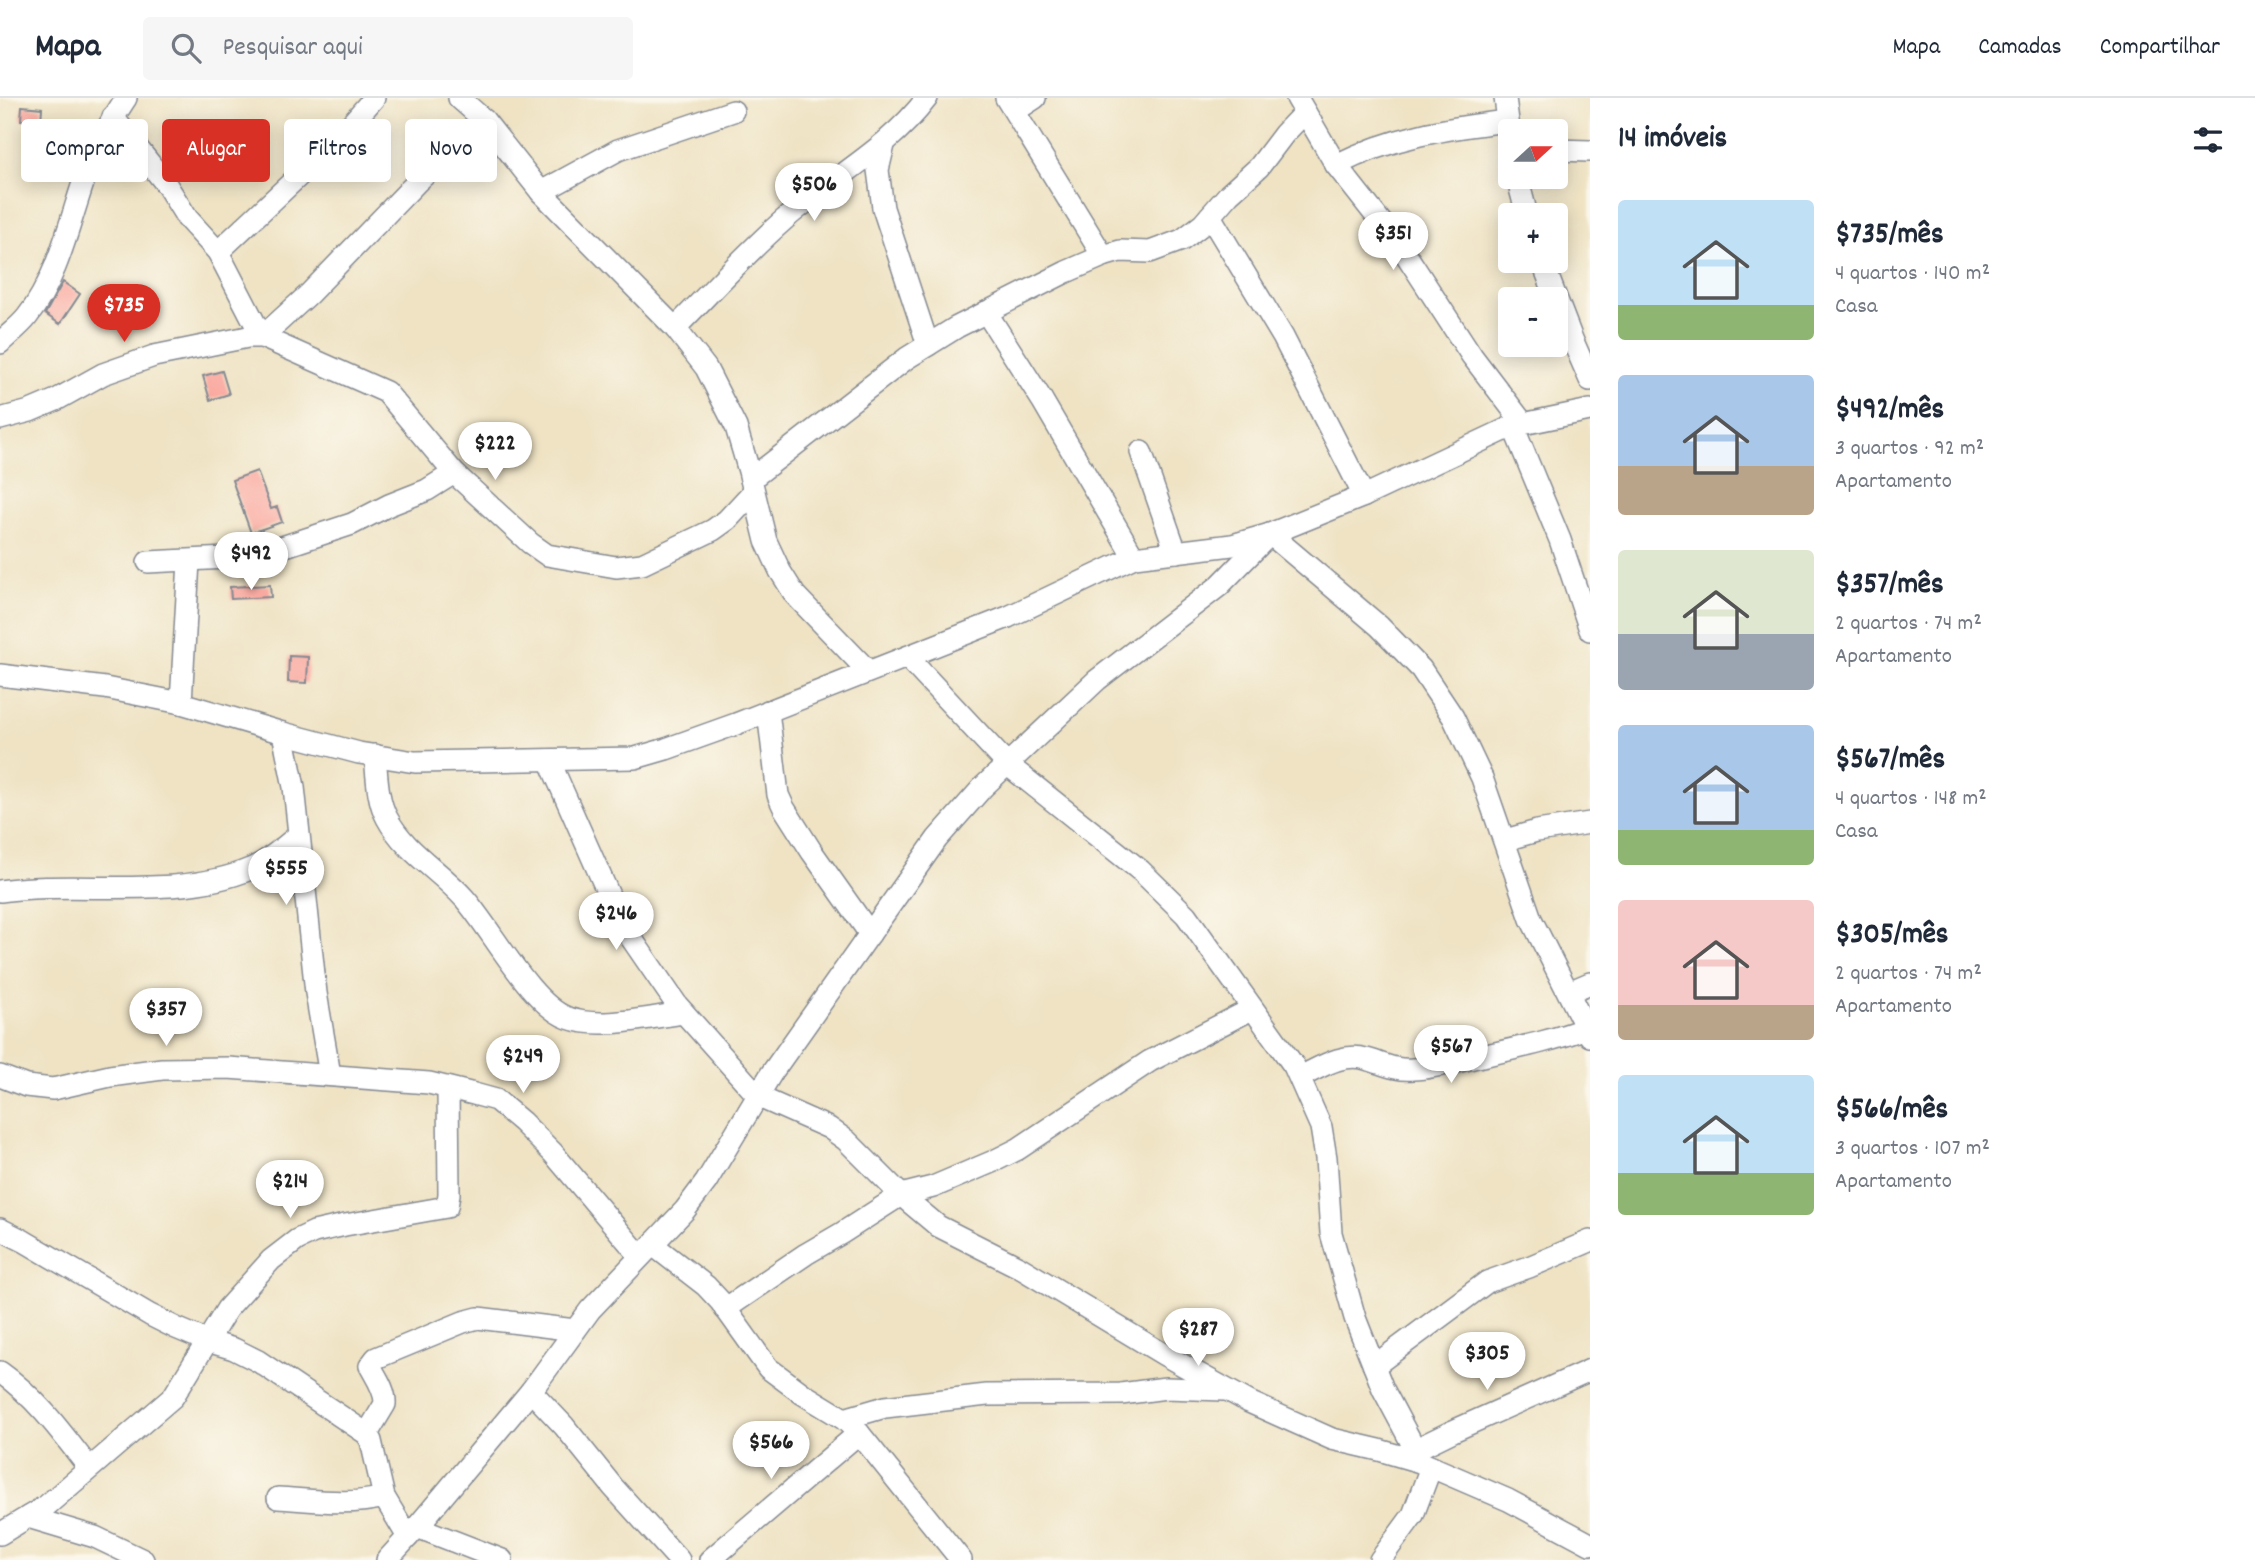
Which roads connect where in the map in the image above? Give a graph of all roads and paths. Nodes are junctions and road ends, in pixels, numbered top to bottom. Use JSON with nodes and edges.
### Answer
{"nodes":[{"id":1,"x":126,"y":98,"type":"edge"},
{"id":2,"x":374,"y":98,"type":"edge"},
{"id":3,"x":459,"y":98,"type":"edge"},
{"id":4,"x":926,"y":98,"type":"edge"},
{"id":5,"x":1035,"y":98,"type":"edge"},
{"id":6,"x":1505,"y":98,"type":"edge"},
{"id":7,"x":1011,"y":104,"type":"edge"},
{"id":8,"x":1301,"y":105,"type":"edge"},
{"id":9,"x":733,"y":111,"type":"dead end"},
{"id":10,"x":113,"y":117,"type":"junction"},
{"id":11,"x":483,"y":119,"type":"edge"},
{"id":12,"x":1508,"y":119,"type":"edge"},
{"id":13,"x":1498,"y":129,"type":"edge"},
{"id":14,"x":497,"y":136,"type":"edge"},
{"id":15,"x":884,"y":145,"type":"junction"},
{"id":16,"x":1568,"y":150,"type":"edge"},
{"id":17,"x":1590,"y":151,"type":"edge"},
{"id":18,"x":1336,"y":165,"type":"junction"},
{"id":19,"x":417,"y":182,"type":"edge"},
{"id":20,"x":541,"y":192,"type":"junction"},
{"id":21,"x":1210,"y":216,"type":"junction"},
{"id":22,"x":218,"y":252,"type":"junction"},
{"id":23,"x":1103,"y":256,"type":"junction"},
{"id":24,"x":1547,"y":273,"type":"edge"},
{"id":25,"x":986,"y":312,"type":"junction"},
{"id":26,"x":675,"y":328,"type":"junction"},
{"id":27,"x":262,"y":337,"type":"junction"},
{"id":28,"x":0,"y":343,"type":"edge"},
{"id":29,"x":928,"y":345,"type":"junction"},
{"id":30,"x":1590,"y":380,"type":"edge"},
{"id":31,"x":1590,"y":410,"type":"edge"},
{"id":32,"x":0,"y":419,"type":"edge"},
{"id":33,"x":1518,"y":425,"type":"junction"},
{"id":34,"x":1140,"y":452,"type":"dead end"},
{"id":35,"x":454,"y":473,"type":"junction"},
{"id":36,"x":752,"y":486,"type":"junction"},
{"id":37,"x":1364,"y":496,"type":"junction"},
{"id":38,"x":1270,"y":534,"type":"junction"},
{"id":39,"x":1176,"y":552,"type":"junction"},
{"id":40,"x":1135,"y":557,"type":"junction"},
{"id":41,"x":189,"y":561,"type":"junction"},
{"id":42,"x":148,"y":562,"type":"dead end"},
{"id":43,"x":1590,"y":630,"type":"edge"},
{"id":44,"x":907,"y":657,"type":"junction"},
{"id":45,"x":868,"y":671,"type":"junction"},
{"id":46,"x":0,"y":675,"type":"edge"},
{"id":47,"x":181,"y":703,"type":"junction"},
{"id":48,"x":768,"y":711,"type":"junction"},
{"id":49,"x":283,"y":733,"type":"junction"},
{"id":50,"x":375,"y":755,"type":"junction"},
{"id":51,"x":549,"y":760,"type":"junction"},
{"id":52,"x":1008,"y":765,"type":"junction"},
{"id":53,"x":1590,"y":823,"type":"edge"},
{"id":54,"x":298,"y":836,"type":"junction"},
{"id":55,"x":1505,"y":840,"type":"junction"},
{"id":56,"x":0,"y":891,"type":"edge"},
{"id":57,"x":870,"y":934,"type":"junction"},
{"id":58,"x":1590,"y":984,"type":"edge"},
{"id":59,"x":1569,"y":992,"type":"junction"},
{"id":60,"x":1252,"y":1009,"type":"junction"},
{"id":61,"x":684,"y":1013,"type":"junction"},
{"id":62,"x":1588,"y":1032,"type":"edge"},
{"id":63,"x":330,"y":1074,"type":"junction"},
{"id":64,"x":0,"y":1076,"type":"edge"},
{"id":65,"x":1300,"y":1077,"type":"junction"},
{"id":66,"x":448,"y":1088,"type":"junction"},
{"id":67,"x":759,"y":1097,"type":"junction"},
{"id":68,"x":901,"y":1195,"type":"junction"},
{"id":69,"x":0,"y":1229,"type":"edge"},
{"id":70,"x":1590,"y":1241,"type":"edge"},
{"id":71,"x":647,"y":1251,"type":"junction"},
{"id":72,"x":725,"y":1309,"type":"junction"},
{"id":73,"x":575,"y":1330,"type":"junction"},
{"id":74,"x":207,"y":1341,"type":"junction"},
{"id":75,"x":1176,"y":1361,"type":"junction"},
{"id":76,"x":1374,"y":1366,"type":"junction"},
{"id":77,"x":1590,"y":1370,"type":"edge"},
{"id":78,"x":0,"y":1372,"type":"edge"},
{"id":79,"x":1166,"y":1388,"type":"junction"},
{"id":80,"x":1229,"y":1390,"type":"junction"},
{"id":81,"x":531,"y":1391,"type":"junction"},
{"id":82,"x":851,"y":1426,"type":"junction"},
{"id":83,"x":367,"y":1434,"type":"junction"},
{"id":84,"x":1408,"y":1453,"type":"junction"},
{"id":85,"x":1431,"y":1467,"type":"junction"},
{"id":86,"x":89,"y":1468,"type":"junction"},
{"id":87,"x":384,"y":1497,"type":"junction"},
{"id":88,"x":278,"y":1498,"type":"dead end"},
{"id":89,"x":28,"y":1517,"type":"junction"},
{"id":90,"x":413,"y":1532,"type":"junction"},
{"id":91,"x":0,"y":1534,"type":"edge"},
{"id":92,"x":1590,"y":1544,"type":"edge"},
{"id":93,"x":143,"y":1560,"type":"edge"},
{"id":94,"x":387,"y":1560,"type":"edge"},
{"id":95,"x":502,"y":1560,"type":"edge"},
{"id":96,"x":679,"y":1560,"type":"edge"},
{"id":97,"x":710,"y":1560,"type":"edge"},
{"id":98,"x":961,"y":1560,"type":"edge"},
{"id":99,"x":1380,"y":1560,"type":"edge"}],
"edges":[{"from":1,"to":10,"type":"street"},
{"from":2,"to":22,"type":"street"},
{"from":3,"to":11,"type":"street"},
{"from":4,"to":15,"type":"street"},
{"from":5,"to":7,"type":"street"},
{"from":6,"to":12,"type":"street"},
{"from":7,"to":23,"type":"street"},
{"from":8,"to":18,"type":"street"},
{"from":8,"to":21,"type":"street"},
{"from":9,"to":20,"type":"street"},
{"from":10,"to":22,"type":"street"},
{"from":10,"to":28,"type":"street"},
{"from":13,"to":18,"type":"street"},
{"from":14,"to":20,"type":"street"},
{"from":15,"to":26,"type":"street"},
{"from":15,"to":29,"type":"street"},
{"from":16,"to":17,"type":"street"},
{"from":18,"to":33,"type":"street"},
{"from":19,"to":27,"type":"street"},
{"from":20,"to":26,"type":"street"},
{"from":21,"to":23,"type":"street"},
{"from":21,"to":37,"type":"street"},
{"from":22,"to":27,"type":"street"},
{"from":23,"to":25,"type":"street"},
{"from":24,"to":30,"type":"street"},
{"from":25,"to":29,"type":"street"},
{"from":25,"to":40,"type":"street"},
{"from":26,"to":36,"type":"street"},
{"from":27,"to":32,"type":"street"},
{"from":27,"to":35,"type":"street"},
{"from":29,"to":36,"type":"street"},
{"from":31,"to":33,"type":"street"},
{"from":33,"to":37,"type":"street"},
{"from":33,"to":43,"type":"street"},
{"from":34,"to":39,"type":"street"},
{"from":35,"to":36,"type":"street"},
{"from":35,"to":41,"type":"street"},
{"from":36,"to":45,"type":"street"},
{"from":37,"to":38,"type":"street"},
{"from":38,"to":39,"type":"street"},
{"from":38,"to":52,"type":"street"},
{"from":38,"to":55,"type":"street"},
{"from":39,"to":40,"type":"street"},
{"from":40,"to":44,"type":"street"},
{"from":41,"to":42,"type":"street"},
{"from":41,"to":47,"type":"street"},
{"from":44,"to":45,"type":"street"},
{"from":44,"to":52,"type":"street"},
{"from":45,"to":48,"type":"street"},
{"from":46,"to":47,"type":"street"},
{"from":47,"to":49,"type":"street"},
{"from":48,"to":51,"type":"street"},
{"from":48,"to":57,"type":"street"},
{"from":49,"to":50,"type":"street"},
{"from":49,"to":54,"type":"street"},
{"from":50,"to":51,"type":"street"},
{"from":50,"to":61,"type":"street"},
{"from":51,"to":61,"type":"street"},
{"from":52,"to":57,"type":"street"},
{"from":52,"to":60,"type":"street"},
{"from":53,"to":55,"type":"street"},
{"from":54,"to":56,"type":"street"},
{"from":54,"to":63,"type":"street"},
{"from":55,"to":59,"type":"street"},
{"from":57,"to":67,"type":"street"},
{"from":58,"to":59,"type":"street"},
{"from":59,"to":62,"type":"street"},
{"from":60,"to":65,"type":"street"},
{"from":60,"to":68,"type":"street"},
{"from":61,"to":67,"type":"street"},
{"from":62,"to":65,"type":"street"},
{"from":63,"to":64,"type":"street"},
{"from":63,"to":66,"type":"street"},
{"from":65,"to":76,"type":"street"},
{"from":66,"to":71,"type":"street"},
{"from":66,"to":74,"type":"street"},
{"from":67,"to":68,"type":"street"},
{"from":67,"to":71,"type":"street"},
{"from":68,"to":72,"type":"street"},
{"from":68,"to":75,"type":"street"},
{"from":69,"to":74,"type":"street"},
{"from":70,"to":76,"type":"street"},
{"from":71,"to":72,"type":"street"},
{"from":71,"to":73,"type":"street"},
{"from":72,"to":82,"type":"street"},
{"from":73,"to":81,"type":"street"},
{"from":73,"to":83,"type":"street"},
{"from":74,"to":83,"type":"street"},
{"from":74,"to":86,"type":"street"},
{"from":75,"to":79,"type":"street"},
{"from":75,"to":80,"type":"street"},
{"from":76,"to":84,"type":"street"},
{"from":77,"to":84,"type":"street"},
{"from":78,"to":86,"type":"street"},
{"from":79,"to":80,"type":"street"},
{"from":79,"to":82,"type":"street"},
{"from":80,"to":84,"type":"street"},
{"from":81,"to":90,"type":"street"},
{"from":81,"to":96,"type":"street"},
{"from":82,"to":97,"type":"street"},
{"from":82,"to":98,"type":"street"},
{"from":83,"to":87,"type":"street"},
{"from":84,"to":85,"type":"street"},
{"from":85,"to":92,"type":"street"},
{"from":85,"to":99,"type":"street"},
{"from":86,"to":89,"type":"street"},
{"from":87,"to":88,"type":"street"},
{"from":87,"to":90,"type":"street"},
{"from":89,"to":91,"type":"street"},
{"from":89,"to":93,"type":"street"},
{"from":90,"to":94,"type":"street"},
{"from":90,"to":95,"type":"street"}]}
